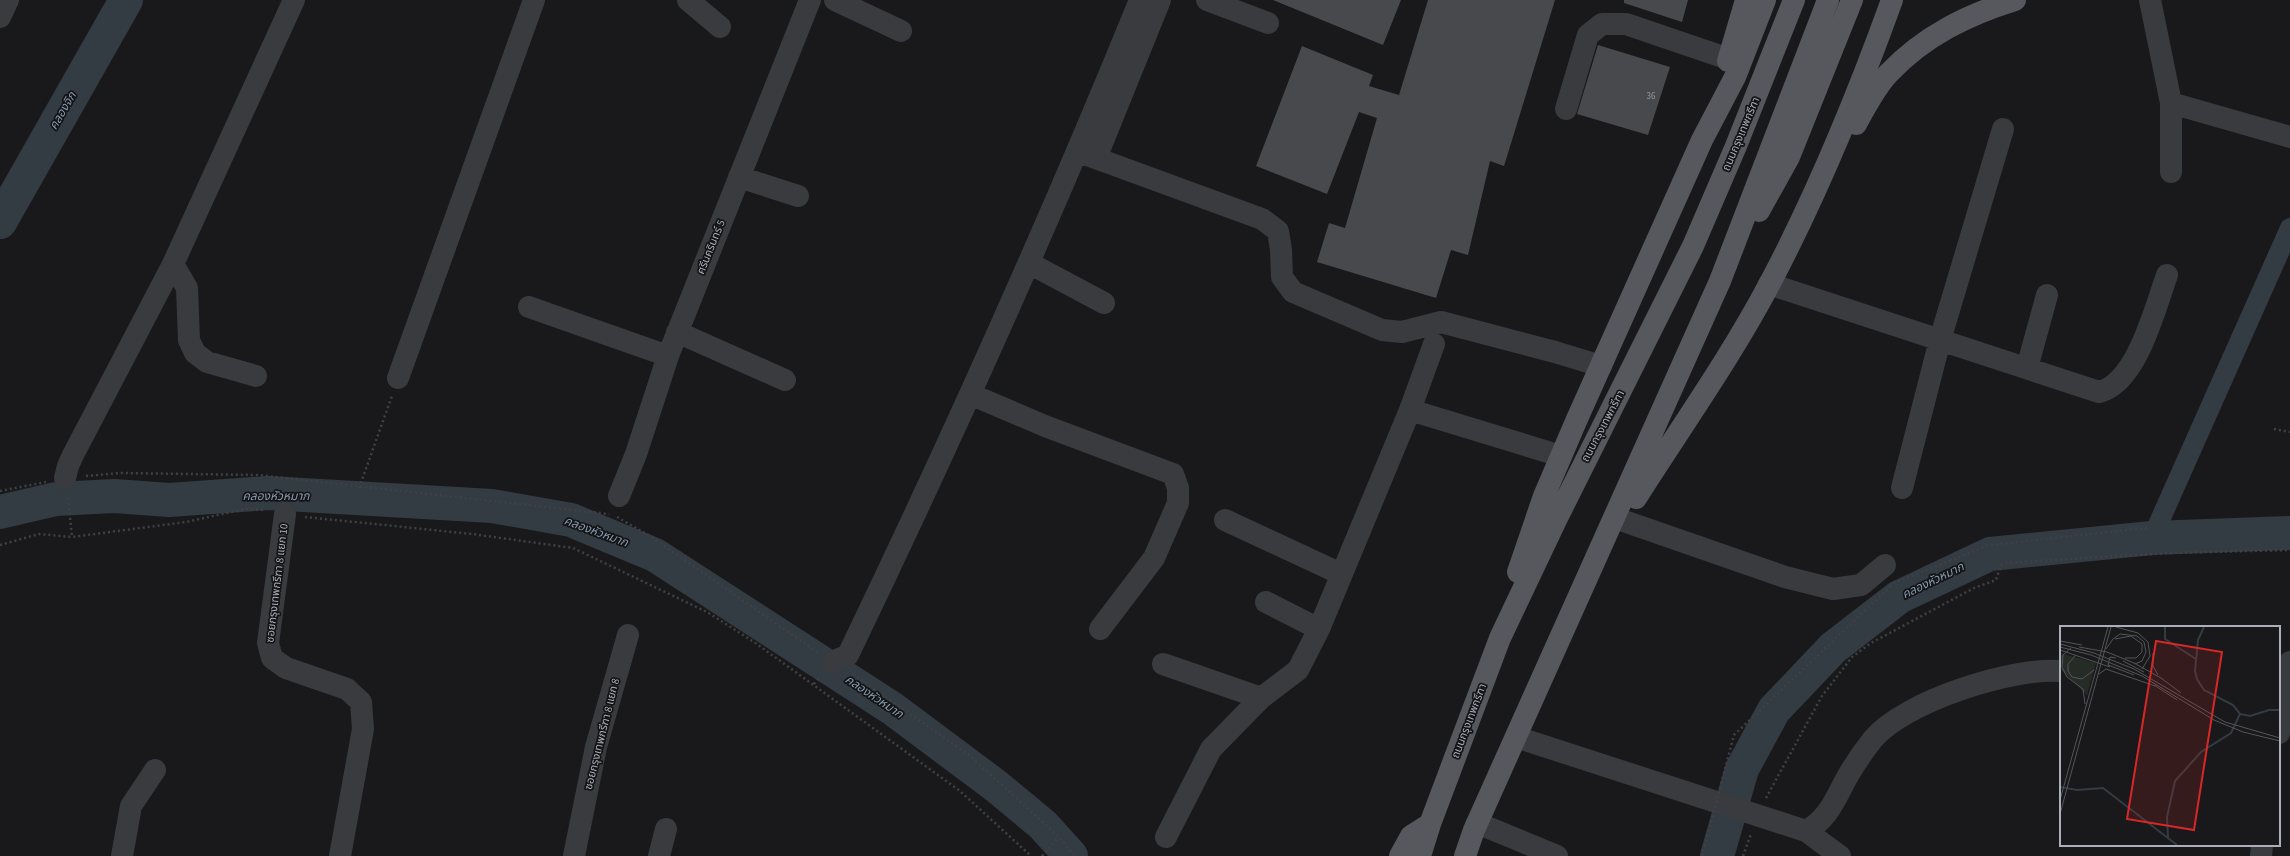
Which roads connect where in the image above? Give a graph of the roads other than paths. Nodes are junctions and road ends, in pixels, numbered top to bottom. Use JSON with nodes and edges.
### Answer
{"nodes":[{"id":1,"x":8,"y":0,"type":"edge"},
{"id":2,"x":294,"y":0,"type":"edge"},
{"id":3,"x":534,"y":0,"type":"edge"},
{"id":4,"x":688,"y":0,"type":"edge"},
{"id":5,"x":835,"y":0,"type":"edge"},
{"id":6,"x":1140,"y":0,"type":"edge"},
{"id":7,"x":1160,"y":0,"type":"edge"},
{"id":8,"x":1207,"y":0,"type":"edge"},
{"id":9,"x":1746,"y":0,"type":"edge"},
{"id":10,"x":1765,"y":0,"type":"edge"},
{"id":11,"x":1794,"y":0,"type":"edge"},
{"id":12,"x":1852,"y":0,"type":"edge"},
{"id":13,"x":1892,"y":0,"type":"edge"},
{"id":14,"x":2015,"y":0,"type":"edge"},
{"id":15,"x":2150,"y":0,"type":"edge"},
{"id":16,"x":807,"y":1,"type":"edge"},
{"id":17,"x":1827,"y":4,"type":"edge"},
{"id":18,"x":0,"y":17,"type":"edge"},
{"id":19,"x":1268,"y":23,"type":"dead end"},
{"id":20,"x":720,"y":27,"type":"dead end"},
{"id":21,"x":901,"y":31,"type":"dead end"},
{"id":22,"x":1729,"y":59,"type":"junction"},
{"id":23,"x":2171,"y":103,"type":"junction"},
{"id":24,"x":1566,"y":109,"type":"dead end"},
{"id":25,"x":2003,"y":129,"type":"dead end"},
{"id":26,"x":2290,"y":137,"type":"edge"},
{"id":27,"x":1702,"y":140,"type":"junction"},
{"id":28,"x":1088,"y":155,"type":"junction"},
{"id":29,"x":2171,"y":172,"type":"dead end"},
{"id":30,"x":740,"y":176,"type":"junction"},
{"id":31,"x":798,"y":196,"type":"dead end"},
{"id":32,"x":1802,"y":217,"type":"junction"},
{"id":33,"x":1029,"y":263,"type":"junction"},
{"id":34,"x":173,"y":264,"type":"junction"},
{"id":35,"x":2167,"y":276,"type":"dead end"},
{"id":36,"x":1720,"y":281,"type":"junction"},
{"id":37,"x":1769,"y":284,"type":"junction"},
{"id":38,"x":2047,"y":295,"type":"dead end"},
{"id":39,"x":1104,"y":303,"type":"dead end"},
{"id":40,"x":529,"y":307,"type":"dead end"},
{"id":41,"x":677,"y":332,"type":"junction"},
{"id":42,"x":1940,"y":340,"type":"junction"},
{"id":43,"x":1434,"y":344,"type":"dead end"},
{"id":44,"x":668,"y":356,"type":"junction"},
{"id":45,"x":1601,"y":366,"type":"junction"},
{"id":46,"x":2027,"y":368,"type":"junction"},
{"id":47,"x":256,"y":376,"type":"dead end"},
{"id":48,"x":398,"y":378,"type":"road end"},
{"id":49,"x":785,"y":380,"type":"dead end"},
{"id":50,"x":970,"y":394,"type":"junction"},
{"id":51,"x":1410,"y":410,"type":"junction"},
{"id":52,"x":1561,"y":456,"type":"junction"},
{"id":53,"x":66,"y":486,"type":"road end"},
{"id":54,"x":1902,"y":488,"type":"dead end"},
{"id":55,"x":619,"y":496,"type":"dead end"},
{"id":56,"x":285,"y":514,"type":"road end"},
{"id":57,"x":1225,"y":520,"type":"dead end"},
{"id":58,"x":1621,"y":520,"type":"junction"},
{"id":59,"x":1597,"y":558,"type":"junction"},
{"id":60,"x":1885,"y":565,"type":"dead end"},
{"id":61,"x":1341,"y":574,"type":"junction"},
{"id":62,"x":1266,"y":602,"type":"dead end"},
{"id":63,"x":1100,"y":629,"type":"dead end"},
{"id":64,"x":1319,"y":629,"type":"junction"},
{"id":65,"x":628,"y":635,"type":"dead end"},
{"id":66,"x":1500,"y":638,"type":"junction"},
{"id":67,"x":832,"y":662,"type":"road end"},
{"id":68,"x":2290,"y":662,"type":"edge"},
{"id":69,"x":1163,"y":664,"type":"dead end"},
{"id":70,"x":2060,"y":671,"type":"edge"},
{"id":71,"x":1261,"y":698,"type":"junction"},
{"id":72,"x":2280,"y":727,"type":"edge"},
{"id":73,"x":1516,"y":737,"type":"junction"},
{"id":74,"x":155,"y":770,"type":"dead end"},
{"id":75,"x":1430,"y":824,"type":"junction"},
{"id":76,"x":1475,"y":827,"type":"junction"},
{"id":77,"x":666,"y":829,"type":"dead end"},
{"id":78,"x":1806,"y":831,"type":"junction"},
{"id":79,"x":1166,"y":837,"type":"dead end"},
{"id":80,"x":2262,"y":846,"type":"edge"},
{"id":81,"x":122,"y":856,"type":"edge"},
{"id":82,"x":340,"y":856,"type":"edge"},
{"id":83,"x":574,"y":856,"type":"edge"},
{"id":84,"x":659,"y":856,"type":"edge"},
{"id":85,"x":1400,"y":856,"type":"edge"},
{"id":86,"x":1420,"y":856,"type":"edge"},
{"id":87,"x":1465,"y":856,"type":"edge"},
{"id":88,"x":1481,"y":856,"type":"edge"},
{"id":89,"x":1557,"y":856,"type":"edge"},
{"id":90,"x":1840,"y":856,"type":"edge"},
{"id":91,"x":2261,"y":856,"type":"edge"}],
"edges":[{"from":1,"to":18,"type":"street"},
{"from":2,"to":34,"type":"street"},
{"from":3,"to":48,"type":"street"},
{"from":4,"to":20,"type":"street"},
{"from":5,"to":21,"type":"street"},
{"from":6,"to":28,"type":"street"},
{"from":7,"to":28,"type":"street"},
{"from":8,"to":19,"type":"street"},
{"from":9,"to":22,"type":"main road"},
{"from":10,"to":27,"type":"main road"},
{"from":11,"to":66,"type":"main road","name":"ถนนกรุงเทพกรีฑา"},
{"from":12,"to":36,"type":"main road"},
{"from":13,"to":32,"type":"main road"},
{"from":14,"to":32,"type":"main road"},
{"from":15,"to":23,"type":"street"},
{"from":16,"to":30,"type":"street","name":"ศรีนครินทร์ 5"},
{"from":17,"to":36,"type":"main road"},
{"from":22,"to":24,"type":"street"},
{"from":22,"to":27,"type":"main road"},
{"from":23,"to":26,"type":"street"},
{"from":23,"to":29,"type":"street"},
{"from":25,"to":42,"type":"street"},
{"from":27,"to":45,"type":"main road"},
{"from":28,"to":33,"type":"street"},
{"from":28,"to":45,"type":"street"},
{"from":30,"to":31,"type":"street"},
{"from":30,"to":41,"type":"street","name":"ศรีนครินทร์ 5"},
{"from":32,"to":37,"type":"main road"},
{"from":33,"to":39,"type":"street"},
{"from":33,"to":50,"type":"street"},
{"from":34,"to":47,"type":"street"},
{"from":34,"to":53,"type":"street"},
{"from":35,"to":46,"type":"street"},
{"from":36,"to":59,"type":"main road"},
{"from":37,"to":42,"type":"street"},
{"from":37,"to":58,"type":"main road"},
{"from":38,"to":46,"type":"street"},
{"from":40,"to":44,"type":"street"},
{"from":41,"to":44,"type":"street","name":"ศรีนครินทร์ 5"},
{"from":41,"to":49,"type":"street"},
{"from":42,"to":46,"type":"street"},
{"from":42,"to":54,"type":"street"},
{"from":43,"to":51,"type":"street"},
{"from":44,"to":55,"type":"street","name":"ศรีนครินทร์ 5"},
{"from":45,"to":52,"type":"main road"},
{"from":50,"to":63,"type":"street"},
{"from":50,"to":67,"type":"street"},
{"from":51,"to":52,"type":"street"},
{"from":51,"to":61,"type":"street"},
{"from":52,"to":66,"type":"main road"},
{"from":56,"to":82,"type":"street","name":"ซอยกรุงเทพกรีฑา 8 แยก 10"},
{"from":57,"to":61,"type":"street"},
{"from":58,"to":59,"type":"main road"},
{"from":58,"to":60,"type":"street"},
{"from":59,"to":73,"type":"main road"},
{"from":61,"to":64,"type":"street"},
{"from":62,"to":64,"type":"street"},
{"from":64,"to":71,"type":"street"},
{"from":65,"to":83,"type":"street","name":"ซอยกรุงเทพกรีฑา 8 แยก 8"},
{"from":66,"to":75,"type":"main road","name":"ถนนกรุงเทพกรีฑา"},
{"from":68,"to":72,"type":"street"},
{"from":69,"to":71,"type":"street"},
{"from":70,"to":78,"type":"street"},
{"from":71,"to":79,"type":"street"},
{"from":73,"to":76,"type":"main road"},
{"from":73,"to":78,"type":"street"},
{"from":74,"to":81,"type":"street"},
{"from":75,"to":85,"type":"main road"},
{"from":75,"to":86,"type":"main road","name":"ถนนกรุงเทพกรีฑา"},
{"from":76,"to":87,"type":"main road"},
{"from":76,"to":88,"type":"main road"},
{"from":76,"to":89,"type":"street"},
{"from":77,"to":84,"type":"street"},
{"from":78,"to":90,"type":"street"},
{"from":80,"to":91,"type":"street"}]}
